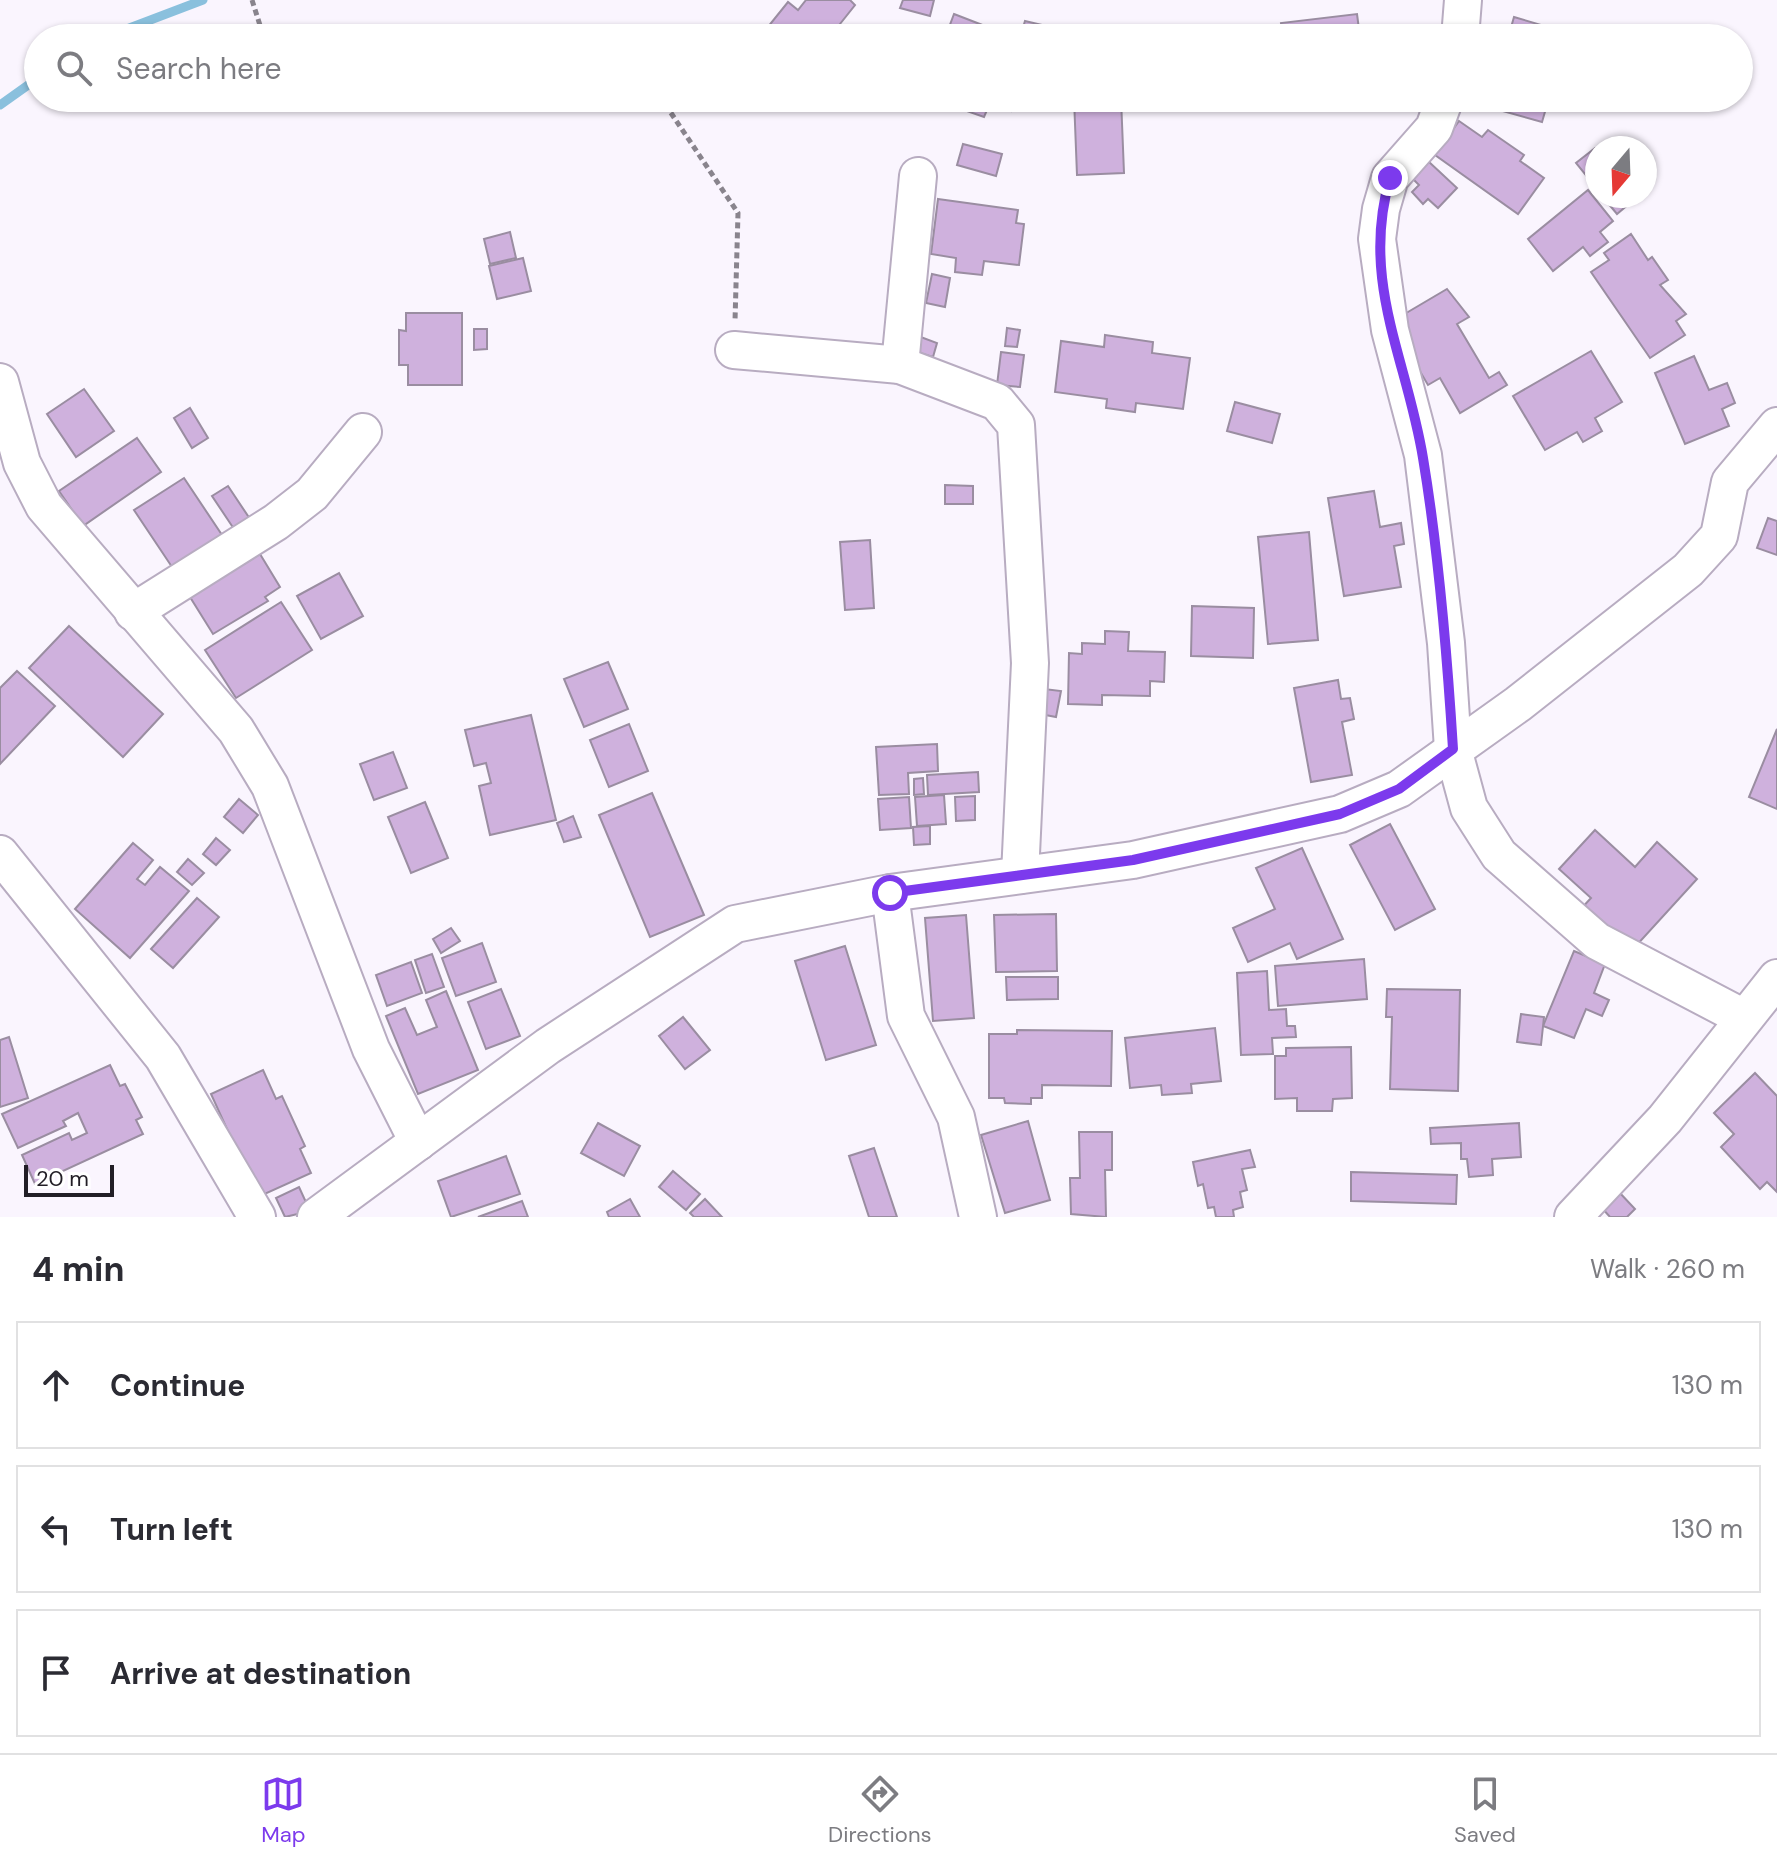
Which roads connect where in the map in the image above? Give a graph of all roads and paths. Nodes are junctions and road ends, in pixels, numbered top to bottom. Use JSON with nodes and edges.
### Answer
{"nodes":[{"id":1,"x":252,"y":0,"type":"edge"},
{"id":2,"x":1463,"y":0,"type":"edge"},
{"id":3,"x":260,"y":24,"type":"edge"},
{"id":4,"x":1461,"y":24,"type":"edge"},
{"id":5,"x":670,"y":112,"type":"edge"},
{"id":6,"x":1440,"y":112,"type":"edge"},
{"id":7,"x":918,"y":176,"type":"dead end"},
{"id":8,"x":734,"y":350,"type":"joint"},
{"id":9,"x":900,"y":365,"type":"junction"},
{"id":10,"x":0,"y":382,"type":"edge"},
{"id":11,"x":1777,"y":426,"type":"edge"},
{"id":12,"x":363,"y":432,"type":"dead end"},
{"id":13,"x":133,"y":612,"type":"junction"},
{"id":14,"x":1453,"y":749,"type":"junction"},
{"id":15,"x":0,"y":854,"type":"edge"},
{"id":16,"x":1020,"y":875,"type":"junction"},
{"id":17,"x":890,"y":893,"type":"junction"},
{"id":18,"x":1777,"y":978,"type":"edge"},
{"id":19,"x":1744,"y":1018,"type":"junction"},
{"id":20,"x":418,"y":1142,"type":"junction"},
{"id":21,"x":257,"y":1217,"type":"edge"},
{"id":22,"x":316,"y":1217,"type":"edge"},
{"id":23,"x":978,"y":1217,"type":"edge"},
{"id":24,"x":1573,"y":1217,"type":"edge"}],
"edges":[{"from":1,"to":3,"type":"path"},
{"from":2,"to":4,"type":"street"},
{"from":5,"to":8,"type":"path"},
{"from":6,"to":14,"type":"street"},
{"from":7,"to":9,"type":"street"},
{"from":8,"to":9,"type":"street"},
{"from":9,"to":16,"type":"street"},
{"from":10,"to":13,"type":"street"},
{"from":11,"to":14,"type":"street"},
{"from":12,"to":13,"type":"street"},
{"from":13,"to":20,"type":"street"},
{"from":14,"to":16,"type":"street"},
{"from":14,"to":19,"type":"street"},
{"from":15,"to":21,"type":"street"},
{"from":16,"to":17,"type":"street"},
{"from":17,"to":20,"type":"street"},
{"from":17,"to":23,"type":"street"},
{"from":18,"to":19,"type":"street"},
{"from":19,"to":24,"type":"street"},
{"from":20,"to":22,"type":"street"}]}
